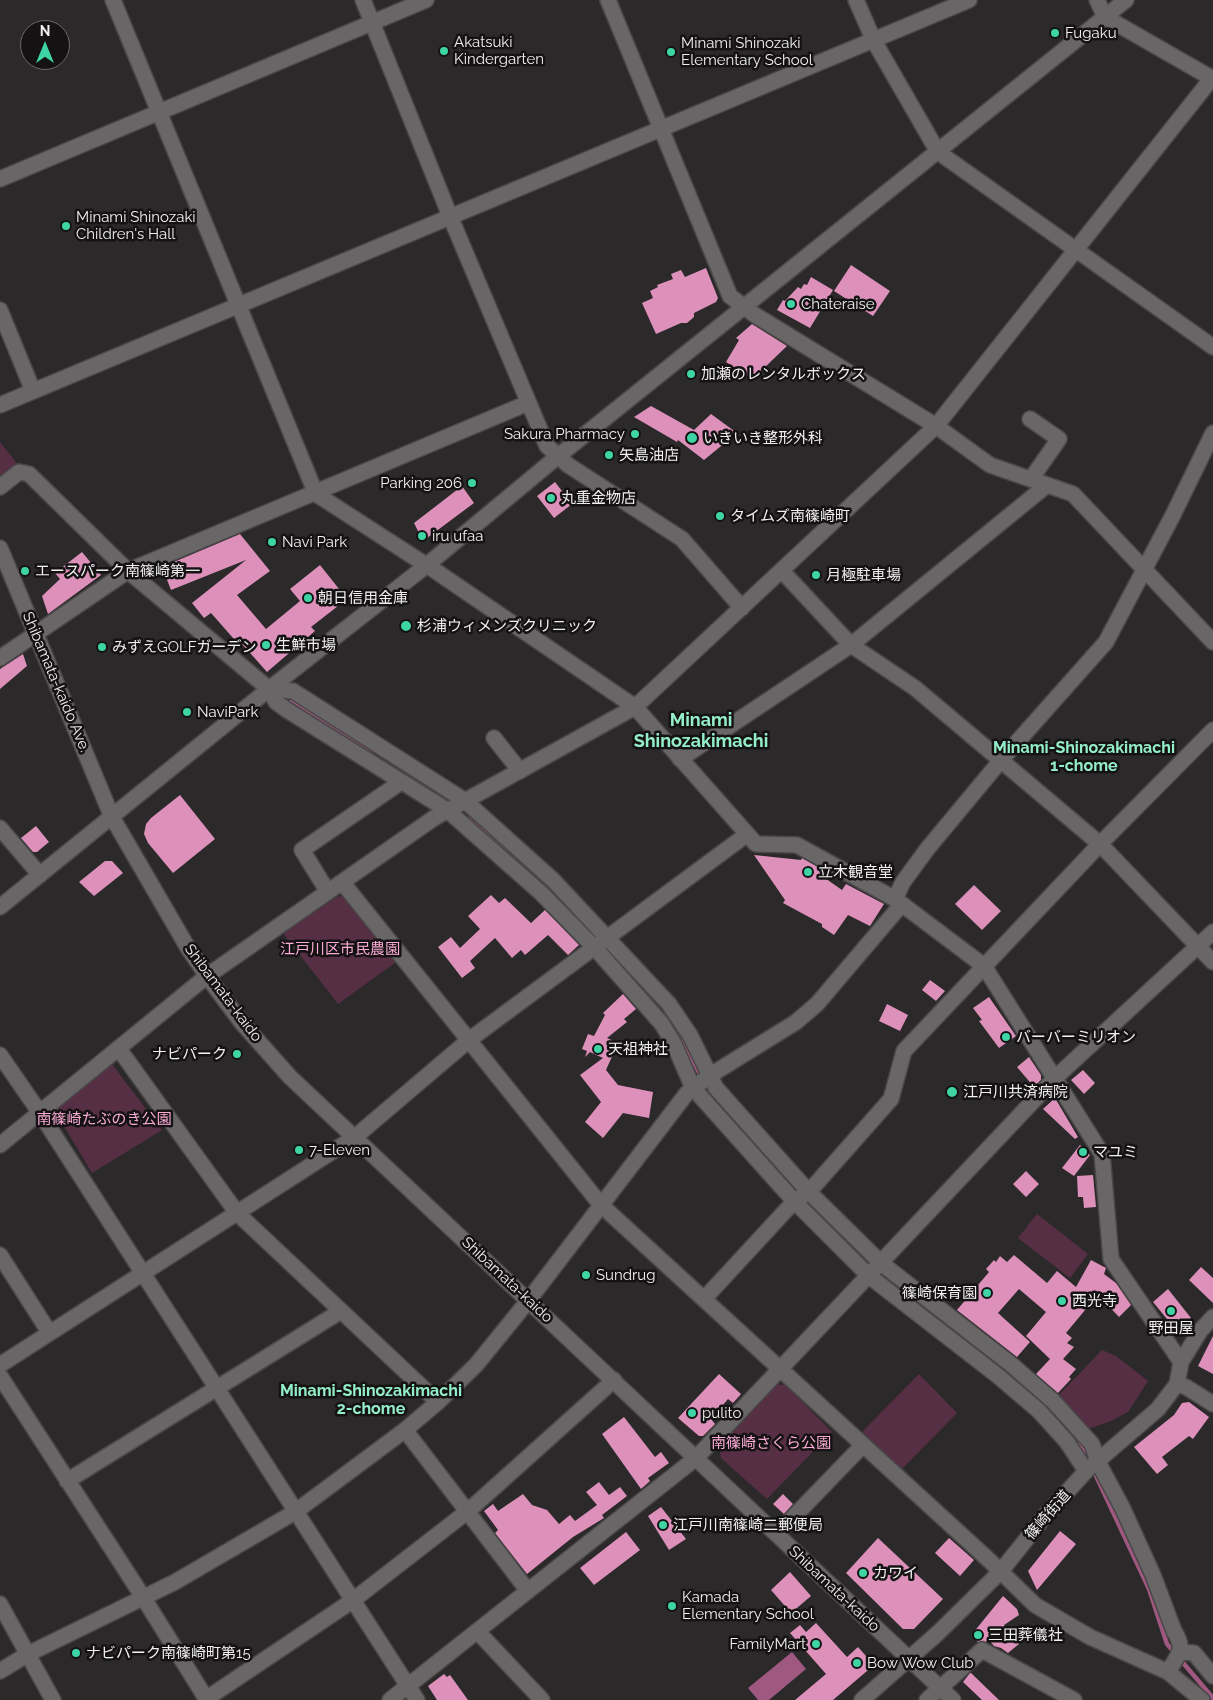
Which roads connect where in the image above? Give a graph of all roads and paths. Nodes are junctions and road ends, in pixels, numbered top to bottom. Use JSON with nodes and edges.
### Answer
{"nodes":[{"id":1,"x":113,"y":0,"type":"edge"},
{"id":2,"x":363,"y":0,"type":"edge"},
{"id":3,"x":426,"y":0,"type":"edge"},
{"id":4,"x":608,"y":0,"type":"edge"},
{"id":5,"x":856,"y":0,"type":"edge"},
{"id":6,"x":969,"y":0,"type":"edge"},
{"id":7,"x":1097,"y":0,"type":"edge"},
{"id":8,"x":1126,"y":0,"type":"edge"},
{"id":9,"x":1105,"y":17,"type":"junction"},
{"id":10,"x":372,"y":22,"type":"junction"},
{"id":11,"x":874,"y":41,"type":"junction"},
{"id":12,"x":1212,"y":79,"type":"edge"},
{"id":13,"x":160,"y":112,"type":"junction"},
{"id":14,"x":662,"y":128,"type":"junction"},
{"id":15,"x":938,"y":152,"type":"junction"},
{"id":16,"x":0,"y":179,"type":"edge"},
{"id":17,"x":450,"y":216,"type":"junction"},
{"id":18,"x":1075,"y":251,"type":"junction"},
{"id":19,"x":239,"y":304,"type":"junction"},
{"id":20,"x":743,"y":306,"type":"junction"},
{"id":21,"x":0,"y":310,"type":"edge"},
{"id":22,"x":1213,"y":347,"type":"edge"},
{"id":23,"x":33,"y":391,"type":"junction"},
{"id":24,"x":528,"y":403,"type":"junction"},
{"id":25,"x":0,"y":405,"type":"edge"},
{"id":26,"x":1030,"y":419,"type":"dead end"},
{"id":27,"x":936,"y":426,"type":"junction"},
{"id":28,"x":1213,"y":434,"type":"edge"},
{"id":29,"x":557,"y":456,"type":"junction"},
{"id":30,"x":1031,"y":479,"type":"junction"},
{"id":31,"x":1046,"y":485,"type":"junction"},
{"id":32,"x":0,"y":487,"type":"edge"},
{"id":33,"x":316,"y":494,"type":"junction"},
{"id":34,"x":0,"y":548,"type":"edge"},
{"id":35,"x":427,"y":565,"type":"junction"},
{"id":36,"x":1142,"y":570,"type":"junction"},
{"id":37,"x":128,"y":571,"type":"junction"},
{"id":38,"x":782,"y":571,"type":"junction"},
{"id":39,"x":742,"y":608,"type":"junction"},
{"id":40,"x":35,"y":633,"type":"junction"},
{"id":41,"x":1213,"y":642,"type":"edge"},
{"id":42,"x":851,"y":645,"type":"junction"},
{"id":43,"x":0,"y":658,"type":"edge"},
{"id":44,"x":269,"y":689,"type":"junction"},
{"id":45,"x":635,"y":706,"type":"junction"},
{"id":46,"x":1213,"y":730,"type":"edge"},
{"id":47,"x":494,"y":738,"type":"dead end"},
{"id":48,"x":680,"y":759,"type":"junction"},
{"id":49,"x":1002,"y":759,"type":"junction"},
{"id":50,"x":520,"y":771,"type":"junction"},
{"id":51,"x":401,"y":782,"type":"junction"},
{"id":52,"x":464,"y":800,"type":"junction"},
{"id":53,"x":447,"y":810,"type":"junction"},
{"id":54,"x":112,"y":817,"type":"junction"},
{"id":55,"x":0,"y":828,"type":"edge"},
{"id":56,"x":746,"y":835,"type":"junction"},
{"id":57,"x":1100,"y":844,"type":"junction"},
{"id":58,"x":40,"y":875,"type":"junction"},
{"id":59,"x":342,"y":882,"type":"junction"},
{"id":60,"x":328,"y":892,"type":"junction"},
{"id":61,"x":899,"y":902,"type":"junction"},
{"id":62,"x":0,"y":907,"type":"edge"},
{"id":63,"x":1213,"y":932,"type":"edge"},
{"id":64,"x":609,"y":938,"type":"junction"},
{"id":65,"x":1198,"y":946,"type":"junction"},
{"id":66,"x":595,"y":948,"type":"junction"},
{"id":67,"x":1213,"y":962,"type":"edge"},
{"id":68,"x":984,"y":966,"type":"junction"},
{"id":69,"x":207,"y":976,"type":"junction"},
{"id":70,"x":469,"y":1040,"type":"junction"},
{"id":71,"x":119,"y":1049,"type":"junction"},
{"id":72,"x":0,"y":1055,"type":"edge"},
{"id":73,"x":1055,"y":1078,"type":"junction"},
{"id":74,"x":702,"y":1080,"type":"junction"},
{"id":75,"x":40,"y":1112,"type":"junction"},
{"id":76,"x":355,"y":1137,"type":"junction"},
{"id":77,"x":0,"y":1145,"type":"edge"},
{"id":78,"x":802,"y":1196,"type":"junction"},
{"id":79,"x":601,"y":1205,"type":"junction"},
{"id":80,"x":238,"y":1213,"type":"junction"},
{"id":81,"x":0,"y":1255,"type":"edge"},
{"id":82,"x":875,"y":1269,"type":"junction"},
{"id":83,"x":143,"y":1273,"type":"junction"},
{"id":84,"x":704,"y":1299,"type":"junction"},
{"id":85,"x":528,"y":1301,"type":"junction"},
{"id":86,"x":341,"y":1310,"type":"junction"},
{"id":87,"x":1213,"y":1317,"type":"edge"},
{"id":88,"x":49,"y":1332,"type":"junction"},
{"id":89,"x":1181,"y":1362,"type":"junction"},
{"id":90,"x":0,"y":1365,"type":"edge"},
{"id":91,"x":780,"y":1369,"type":"junction"},
{"id":92,"x":0,"y":1376,"type":"edge"},
{"id":93,"x":614,"y":1380,"type":"junction"},
{"id":94,"x":1177,"y":1384,"type":"junction"},
{"id":95,"x":216,"y":1388,"type":"junction"},
{"id":96,"x":438,"y":1402,"type":"junction"},
{"id":97,"x":1213,"y":1404,"type":"edge"},
{"id":98,"x":405,"y":1430,"type":"junction"},
{"id":99,"x":863,"y":1445,"type":"junction"},
{"id":100,"x":696,"y":1458,"type":"junction"},
{"id":101,"x":1091,"y":1467,"type":"junction"},
{"id":102,"x":67,"y":1481,"type":"junction"},
{"id":103,"x":468,"y":1511,"type":"junction"},
{"id":104,"x":294,"y":1512,"type":"junction"},
{"id":105,"x":777,"y":1534,"type":"junction"},
{"id":106,"x":1001,"y":1571,"type":"junction"},
{"id":107,"x":528,"y":1591,"type":"junction"},
{"id":108,"x":143,"y":1597,"type":"junction"},
{"id":109,"x":352,"y":1601,"type":"junction"},
{"id":110,"x":0,"y":1604,"type":"edge"},
{"id":111,"x":477,"y":1631,"type":"junction"},
{"id":112,"x":1180,"y":1652,"type":"junction"},
{"id":113,"x":28,"y":1654,"type":"junction"},
{"id":114,"x":909,"y":1659,"type":"junction"},
{"id":115,"x":0,"y":1671,"type":"edge"},
{"id":116,"x":1168,"y":1672,"type":"junction"},
{"id":117,"x":1213,"y":1676,"type":"edge"},
{"id":118,"x":408,"y":1686,"type":"junction"},
{"id":119,"x":941,"y":1688,"type":"junction"},
{"id":120,"x":53,"y":1700,"type":"edge"},
{"id":121,"x":206,"y":1700,"type":"edge"},
{"id":122,"x":390,"y":1700,"type":"edge"},
{"id":123,"x":417,"y":1700,"type":"edge"},
{"id":124,"x":542,"y":1700,"type":"edge"},
{"id":125,"x":862,"y":1700,"type":"edge"},
{"id":126,"x":927,"y":1700,"type":"edge"},
{"id":127,"x":953,"y":1700,"type":"edge"},
{"id":128,"x":1074,"y":1700,"type":"edge"},
{"id":129,"x":1202,"y":1700,"type":"edge"}],
"edges":[{"from":1,"to":13,"type":"street"},
{"from":2,"to":10,"type":"street"},
{"from":3,"to":10,"type":"street"},
{"from":4,"to":14,"type":"street"},
{"from":5,"to":11,"type":"street"},
{"from":6,"to":11,"type":"street"},
{"from":7,"to":9,"type":"street"},
{"from":8,"to":9,"type":"street"},
{"from":9,"to":12,"type":"street"},
{"from":9,"to":15,"type":"street"},
{"from":10,"to":13,"type":"street"},
{"from":10,"to":17,"type":"street"},
{"from":11,"to":14,"type":"street"},
{"from":11,"to":15,"type":"street"},
{"from":12,"to":18,"type":"street"},
{"from":13,"to":16,"type":"street"},
{"from":13,"to":19,"type":"street"},
{"from":14,"to":17,"type":"street"},
{"from":14,"to":20,"type":"street"},
{"from":15,"to":18,"type":"street"},
{"from":15,"to":20,"type":"street"},
{"from":17,"to":19,"type":"street"},
{"from":17,"to":24,"type":"street"},
{"from":18,"to":22,"type":"street"},
{"from":18,"to":27,"type":"street"},
{"from":19,"to":23,"type":"street"},
{"from":19,"to":33,"type":"street"},
{"from":20,"to":27,"type":"street"},
{"from":20,"to":29,"type":"street"},
{"from":21,"to":23,"type":"street"},
{"from":23,"to":25,"type":"street"},
{"from":24,"to":29,"type":"street"},
{"from":24,"to":33,"type":"street"},
{"from":26,"to":30,"type":"street"},
{"from":27,"to":30,"type":"street"},
{"from":27,"to":38,"type":"street"},
{"from":28,"to":36,"type":"street"},
{"from":29,"to":35,"type":"street"},
{"from":29,"to":39,"type":"street"},
{"from":30,"to":31,"type":"street"},
{"from":31,"to":36,"type":"street"},
{"from":31,"to":42,"type":"street"},
{"from":32,"to":37,"type":"street"},
{"from":33,"to":35,"type":"street"},
{"from":33,"to":37,"type":"street"},
{"from":34,"to":40,"type":"street","name":"Shibamata-kaido Ave."},
{"from":35,"to":44,"type":"street"},
{"from":35,"to":45,"type":"street"},
{"from":36,"to":41,"type":"street"},
{"from":36,"to":49,"type":"street"},
{"from":37,"to":40,"type":"street"},
{"from":37,"to":44,"type":"street"},
{"from":38,"to":39,"type":"street"},
{"from":38,"to":42,"type":"street"},
{"from":39,"to":45,"type":"street"},
{"from":40,"to":43,"type":"street"},
{"from":40,"to":54,"type":"street","name":"Shibamata-kaido Ave."},
{"from":42,"to":48,"type":"street"},
{"from":42,"to":49,"type":"street"},
{"from":44,"to":51,"type":"street"},
{"from":44,"to":52,"type":"street"},
{"from":44,"to":54,"type":"street"},
{"from":45,"to":48,"type":"street"},
{"from":45,"to":50,"type":"street"},
{"from":46,"to":57,"type":"street"},
{"from":47,"to":50,"type":"street"},
{"from":48,"to":56,"type":"street"},
{"from":49,"to":57,"type":"street"},
{"from":49,"to":61,"type":"street"},
{"from":50,"to":52,"type":"street"},
{"from":51,"to":53,"type":"street"},
{"from":51,"to":60,"type":"street"},
{"from":52,"to":53,"type":"street"},
{"from":52,"to":64,"type":"street"},
{"from":53,"to":59,"type":"street"},
{"from":53,"to":66,"type":"street"},
{"from":54,"to":58,"type":"street"},
{"from":54,"to":69,"type":"street","name":"Shibamata-kaido"},
{"from":55,"to":58,"type":"street"},
{"from":56,"to":61,"type":"street"},
{"from":56,"to":64,"type":"street"},
{"from":57,"to":65,"type":"street"},
{"from":57,"to":68,"type":"street"},
{"from":58,"to":62,"type":"street"},
{"from":59,"to":60,"type":"street"},
{"from":59,"to":70,"type":"street"},
{"from":60,"to":69,"type":"street"},
{"from":61,"to":68,"type":"street"},
{"from":61,"to":74,"type":"street"},
{"from":63,"to":65,"type":"street"},
{"from":64,"to":66,"type":"street"},
{"from":64,"to":74,"type":"street"},
{"from":65,"to":67,"type":"street"},
{"from":65,"to":73,"type":"street"},
{"from":66,"to":70,"type":"street"},
{"from":66,"to":74,"type":"street"},
{"from":68,"to":73,"type":"street"},
{"from":68,"to":78,"type":"street"},
{"from":69,"to":71,"type":"street"},
{"from":69,"to":76,"type":"street","name":"Shibamata-kaido"},
{"from":70,"to":76,"type":"street"},
{"from":70,"to":79,"type":"street"},
{"from":71,"to":75,"type":"street"},
{"from":71,"to":80,"type":"street"},
{"from":72,"to":75,"type":"street"},
{"from":73,"to":82,"type":"street"},
{"from":73,"to":89,"type":"street"},
{"from":74,"to":78,"type":"street"},
{"from":74,"to":79,"type":"street"},
{"from":75,"to":77,"type":"street"},
{"from":75,"to":83,"type":"street"},
{"from":76,"to":80,"type":"street"},
{"from":76,"to":85,"type":"street","name":"Shibamata-kaido"},
{"from":78,"to":82,"type":"street"},
{"from":78,"to":84,"type":"street"},
{"from":79,"to":84,"type":"street"},
{"from":79,"to":85,"type":"street"},
{"from":80,"to":83,"type":"street"},
{"from":80,"to":86,"type":"street"},
{"from":81,"to":88,"type":"street"},
{"from":82,"to":91,"type":"street"},
{"from":82,"to":101,"type":"street"},
{"from":83,"to":88,"type":"street"},
{"from":83,"to":95,"type":"street"},
{"from":84,"to":91,"type":"street"},
{"from":85,"to":93,"type":"street","name":"Shibamata-kaido"},
{"from":85,"to":96,"type":"street"},
{"from":86,"to":95,"type":"street"},
{"from":86,"to":96,"type":"street"},
{"from":87,"to":89,"type":"street","name":"篠崎街道"},
{"from":88,"to":90,"type":"street"},
{"from":89,"to":94,"type":"street","name":"篠崎街道"},
{"from":91,"to":99,"type":"street"},
{"from":91,"to":100,"type":"street"},
{"from":92,"to":102,"type":"street"},
{"from":93,"to":100,"type":"street","name":"Shibamata-kaido"},
{"from":93,"to":103,"type":"street"},
{"from":94,"to":97,"type":"street"},
{"from":94,"to":101,"type":"street","name":"篠崎街道"},
{"from":95,"to":102,"type":"street"},
{"from":95,"to":104,"type":"street"},
{"from":96,"to":98,"type":"street"},
{"from":98,"to":103,"type":"street"},
{"from":98,"to":104,"type":"street"},
{"from":99,"to":105,"type":"street"},
{"from":99,"to":106,"type":"street"},
{"from":100,"to":105,"type":"street","name":"Shibamata-kaido"},
{"from":100,"to":107,"type":"street"},
{"from":101,"to":106,"type":"street","name":"篠崎街道"},
{"from":101,"to":112,"type":"street"},
{"from":102,"to":108,"type":"street"},
{"from":103,"to":107,"type":"street"},
{"from":103,"to":109,"type":"street"},
{"from":104,"to":108,"type":"street"},
{"from":104,"to":109,"type":"street"},
{"from":105,"to":114,"type":"street","name":"Shibamata-kaido"},
{"from":106,"to":114,"type":"street","name":"篠崎街道"},
{"from":106,"to":116,"type":"street"},
{"from":107,"to":111,"type":"street"},
{"from":108,"to":113,"type":"street"},
{"from":108,"to":121,"type":"street"},
{"from":109,"to":118,"type":"street"},
{"from":109,"to":121,"type":"street"},
{"from":110,"to":113,"type":"street"},
{"from":111,"to":118,"type":"street"},
{"from":111,"to":124,"type":"street"},
{"from":112,"to":116,"type":"street"},
{"from":112,"to":117,"type":"street"},
{"from":113,"to":115,"type":"street"},
{"from":113,"to":120,"type":"street"},
{"from":114,"to":119,"type":"street","name":"Shibamata-kaido"},
{"from":114,"to":125,"type":"street","name":"篠崎街道"},
{"from":116,"to":129,"type":"street"},
{"from":118,"to":122,"type":"street"},
{"from":118,"to":123,"type":"street"},
{"from":119,"to":126,"type":"street"},
{"from":119,"to":127,"type":"street","name":"Shibamata-kaido"},
{"from":119,"to":128,"type":"street"}]}
